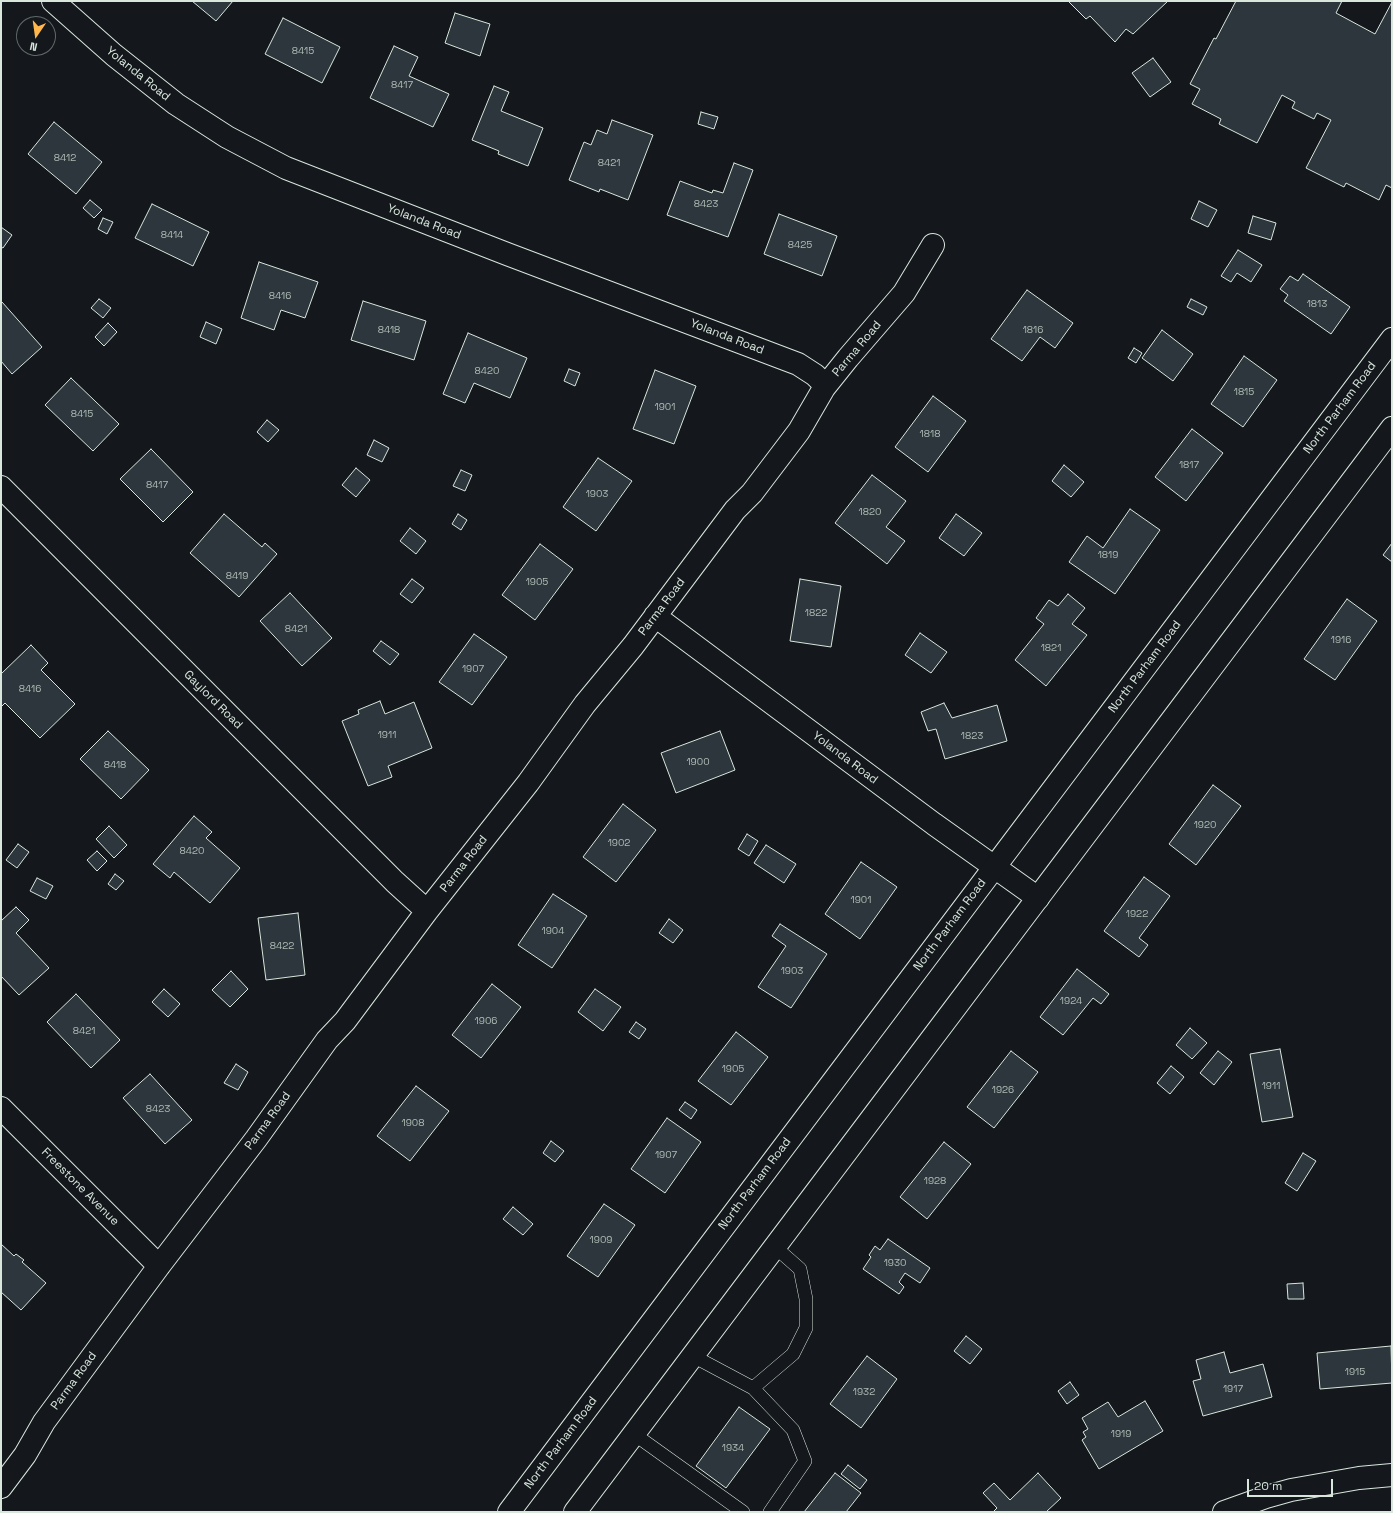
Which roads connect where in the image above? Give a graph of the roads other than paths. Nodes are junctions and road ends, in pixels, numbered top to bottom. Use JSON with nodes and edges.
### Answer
{"nodes":[{"id":1,"x":53,"y":1,"type":"edge"},
{"id":2,"x":933,"y":245,"type":"dead end"},
{"id":3,"x":1392,"y":339,"type":"edge"},
{"id":4,"x":824,"y":388,"type":"junction"},
{"id":5,"x":1392,"y":428,"type":"edge"},
{"id":6,"x":1,"y":487,"type":"edge"},
{"id":7,"x":655,"y":616,"type":"junction"},
{"id":8,"x":994,"y":867,"type":"junction"},
{"id":9,"x":1038,"y":898,"type":"junction"},
{"id":10,"x":427,"y":911,"type":"junction"},
{"id":11,"x":1,"y":1108,"type":"edge"},
{"id":12,"x":775,"y":1247,"type":"junction"},
{"id":13,"x":159,"y":1266,"type":"junction"},
{"id":14,"x":693,"y":1356,"type":"junction"},
{"id":15,"x":753,"y":1388,"type":"junction"},
{"id":16,"x":634,"y":1434,"type":"junction"},
{"id":17,"x":1392,"y":1475,"type":"edge"},
{"id":18,"x":1,"y":1487,"type":"edge"},
{"id":19,"x":509,"y":1512,"type":"edge"},
{"id":20,"x":575,"y":1512,"type":"edge"},
{"id":21,"x":742,"y":1512,"type":"edge"},
{"id":22,"x":770,"y":1512,"type":"edge"},
{"id":23,"x":1224,"y":1512,"type":"edge"}],
"edges":[{"from":1,"to":4,"type":"main road","name":"Yolanda Road"},
{"from":2,"to":4,"type":"main road","name":"Parma Road"},
{"from":3,"to":8,"type":"main road","name":"North Parham Road"},
{"from":4,"to":7,"type":"main road","name":"Parma Road"},
{"from":5,"to":9,"type":"main road"},
{"from":6,"to":10,"type":"main road","name":"Gaylord Road"},
{"from":7,"to":8,"type":"main road","name":"Yolanda Road"},
{"from":7,"to":10,"type":"main road","name":"Parma Road"},
{"from":8,"to":9,"type":"main road","name":"Yolanda Road"},
{"from":8,"to":19,"type":"main road","name":"North Parham Road"},
{"from":9,"to":12,"type":"main road"},
{"from":10,"to":13,"type":"main road","name":"Parma Road"},
{"from":11,"to":13,"type":"main road","name":"Freestone Avenue"},
{"from":12,"to":14,"type":"main road"},
{"from":12,"to":15,"type":"lane"},
{"from":13,"to":18,"type":"main road","name":"Parma Road"},
{"from":14,"to":15,"type":"lane"},
{"from":14,"to":16,"type":"main road"},
{"from":15,"to":22,"type":"lane"},
{"from":16,"to":20,"type":"main road"},
{"from":16,"to":21,"type":"lane"},
{"from":17,"to":23,"type":"main road"}]}
